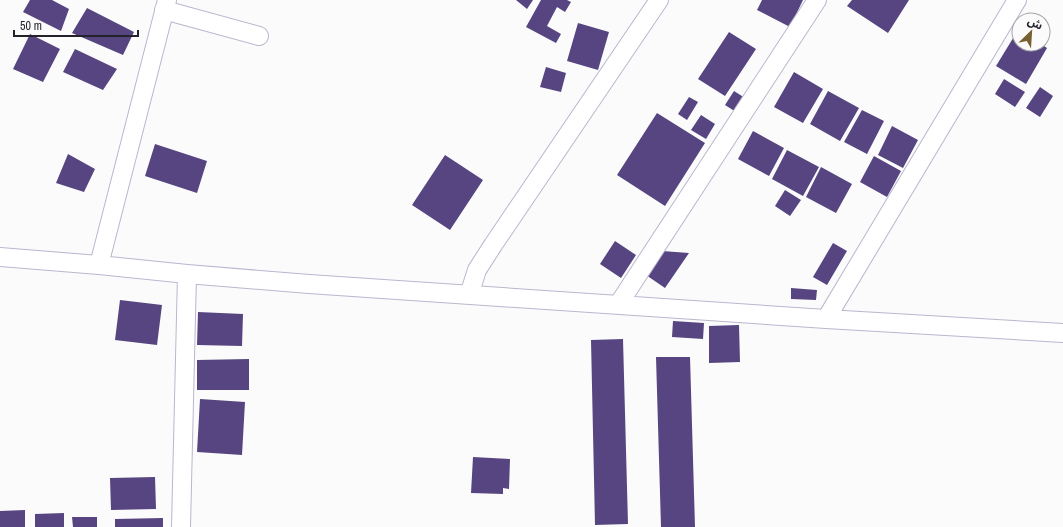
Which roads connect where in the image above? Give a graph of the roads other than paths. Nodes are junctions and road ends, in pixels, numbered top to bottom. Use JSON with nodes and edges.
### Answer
{"nodes":[{"id":1,"x":659,"y":0,"type":"edge"},
{"id":2,"x":817,"y":0,"type":"edge"},
{"id":3,"x":1017,"y":0,"type":"edge"},
{"id":4,"x":166,"y":5,"type":"edge"},
{"id":5,"x":259,"y":36,"type":"dead end"},
{"id":6,"x":0,"y":257,"type":"edge"},
{"id":7,"x":99,"y":265,"type":"junction"},
{"id":8,"x":187,"y":274,"type":"junction"},
{"id":9,"x":469,"y":295,"type":"junction"},
{"id":10,"x":618,"y":305,"type":"junction"},
{"id":11,"x":826,"y":319,"type":"junction"},
{"id":12,"x":1063,"y":333,"type":"edge"},
{"id":13,"x":181,"y":527,"type":"edge"}],
"edges":[{"from":1,"to":9,"type":"street"},
{"from":2,"to":10,"type":"street"},
{"from":3,"to":11,"type":"street"},
{"from":4,"to":5,"type":"street"},
{"from":4,"to":7,"type":"street"},
{"from":6,"to":7,"type":"street"},
{"from":7,"to":8,"type":"street"},
{"from":8,"to":9,"type":"street"},
{"from":8,"to":13,"type":"street"},
{"from":9,"to":10,"type":"street"},
{"from":10,"to":11,"type":"street"},
{"from":11,"to":12,"type":"street"}]}
